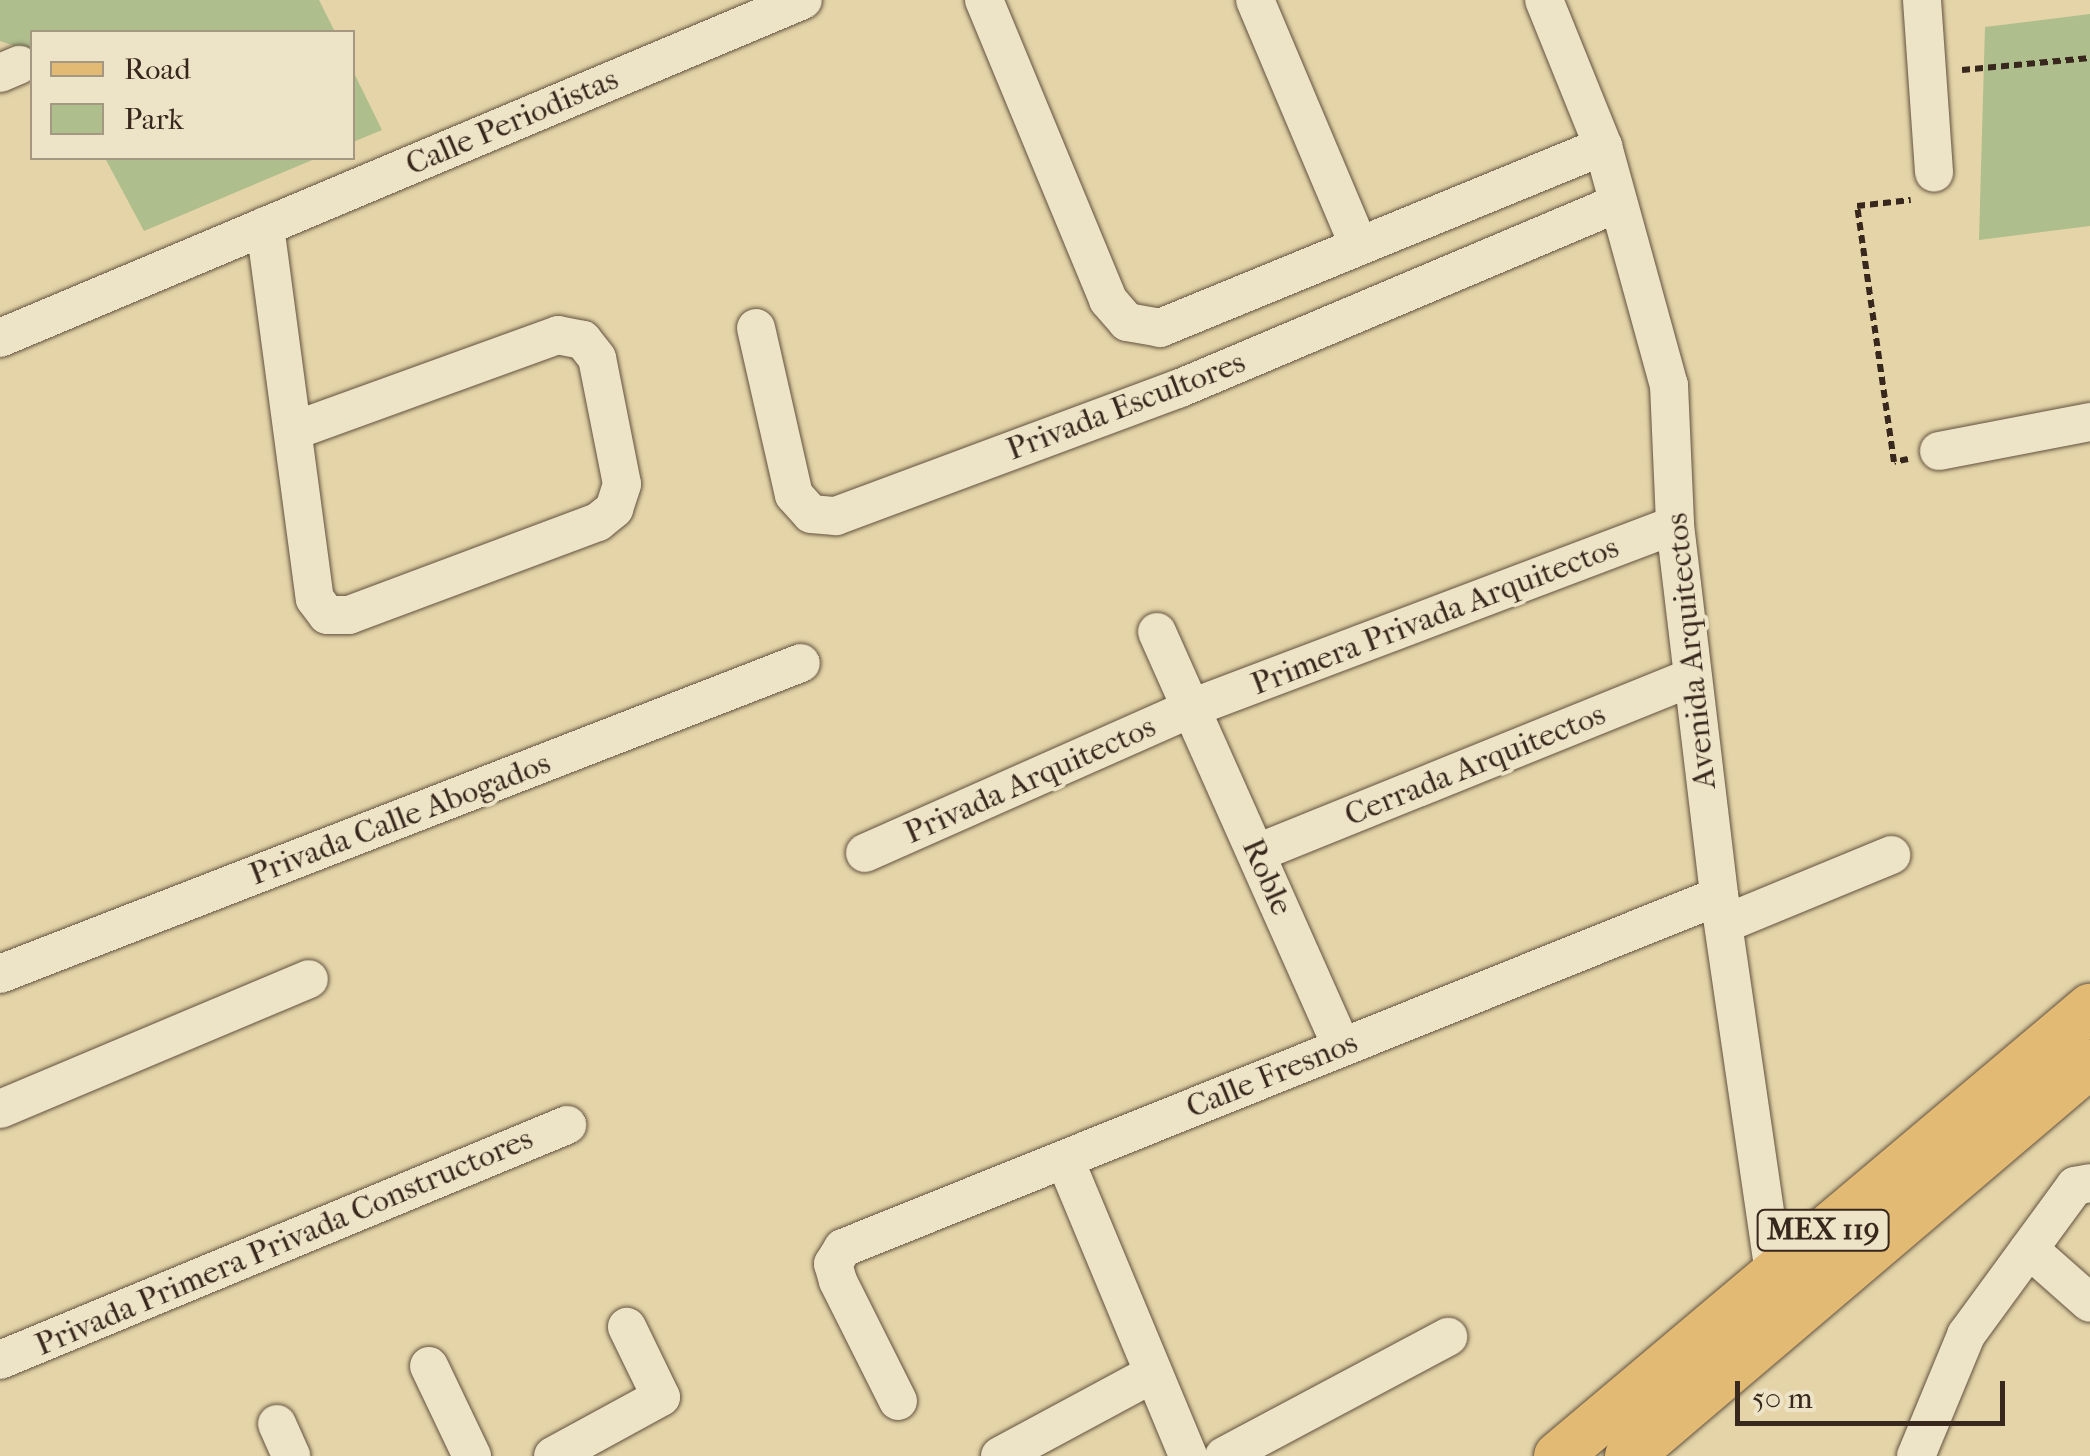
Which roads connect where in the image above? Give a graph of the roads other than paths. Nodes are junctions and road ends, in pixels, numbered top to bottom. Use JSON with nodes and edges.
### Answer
{"nodes":[{"id":1,"x":803,"y":0,"type":"edge"},
{"id":2,"x":984,"y":0,"type":"edge"},
{"id":3,"x":1256,"y":0,"type":"edge"},
{"id":4,"x":1544,"y":0,"type":"edge"},
{"id":5,"x":1922,"y":0,"type":"edge"},
{"id":6,"x":1603,"y":146,"type":"junction"},
{"id":7,"x":1925,"y":187,"type":"road end"},
{"id":8,"x":1618,"y":203,"type":"junction"},
{"id":9,"x":265,"y":226,"type":"junction"},
{"id":10,"x":1360,"y":246,"type":"junction"},
{"id":11,"x":756,"y":328,"type":"dead end"},
{"id":12,"x":0,"y":338,"type":"edge"},
{"id":13,"x":2090,"y":422,"type":"edge"},
{"id":14,"x":295,"y":430,"type":"junction"},
{"id":15,"x":1939,"y":452,"type":"dead end"},
{"id":16,"x":1675,"y":525,"type":"junction"},
{"id":17,"x":1157,"y":632,"type":"dead end"},
{"id":18,"x":801,"y":663,"type":"dead end"},
{"id":19,"x":1693,"y":677,"type":"junction"},
{"id":20,"x":1194,"y":706,"type":"junction"},
{"id":21,"x":865,"y":853,"type":"dead end"},
{"id":22,"x":1257,"y":854,"type":"junction"},
{"id":23,"x":1890,"y":855,"type":"dead end"},
{"id":24,"x":1722,"y":910,"type":"junction"},
{"id":25,"x":0,"y":974,"type":"edge"},
{"id":26,"x":309,"y":979,"type":"dead end"},
{"id":27,"x":2090,"y":1008,"type":"edge"},
{"id":28,"x":1342,"y":1047,"type":"junction"},
{"id":29,"x":2090,"y":1064,"type":"edge"},
{"id":30,"x":0,"y":1109,"type":"edge"},
{"id":31,"x":567,"y":1125,"type":"dead end"},
{"id":32,"x":1066,"y":1160,"type":"junction"},
{"id":33,"x":2090,"y":1183,"type":"edge"},
{"id":34,"x":2029,"y":1249,"type":"junction"},
{"id":35,"x":1785,"y":1292,"type":"junction"},
{"id":36,"x":2090,"y":1303,"type":"edge"},
{"id":37,"x":627,"y":1327,"type":"dead end"},
{"id":38,"x":1448,"y":1338,"type":"dead end"},
{"id":39,"x":0,"y":1360,"type":"edge"},
{"id":40,"x":429,"y":1366,"type":"dead end"},
{"id":41,"x":1152,"y":1374,"type":"junction"},
{"id":42,"x":898,"y":1401,"type":"dead end"},
{"id":43,"x":472,"y":1456,"type":"edge"},
{"id":44,"x":553,"y":1456,"type":"edge"},
{"id":45,"x":1000,"y":1456,"type":"edge"},
{"id":46,"x":1188,"y":1456,"type":"edge"},
{"id":47,"x":1224,"y":1456,"type":"edge"},
{"id":48,"x":1558,"y":1456,"type":"edge"},
{"id":49,"x":1629,"y":1456,"type":"edge"},
{"id":50,"x":1916,"y":1456,"type":"edge"}],
"edges":[{"from":1,"to":9,"type":"street","name":"Calle Periodistas"},
{"from":2,"to":10,"type":"street","name":"Privada Escultores"},
{"from":3,"to":10,"type":"street"},
{"from":4,"to":6,"type":"street","name":"Avenida Arquitectos"},
{"from":5,"to":7,"type":"street"},
{"from":6,"to":8,"type":"street","name":"Avenida Arquitectos"},
{"from":6,"to":10,"type":"street","name":"Privada Escultores"},
{"from":8,"to":11,"type":"street","name":"Privada Escultores"},
{"from":8,"to":16,"type":"street","name":"Avenida Arquitectos"},
{"from":9,"to":12,"type":"street","name":"Calle Periodistas"},
{"from":9,"to":14,"type":"street"},
{"from":13,"to":15,"type":"street"},
{"from":14,"to":14,"type":"street"},
{"from":16,"to":19,"type":"street","name":"Avenida Arquitectos"},
{"from":16,"to":20,"type":"street","name":"Primera Privada Arquitectos"},
{"from":17,"to":20,"type":"street","name":"Roble"},
{"from":18,"to":25,"type":"street","name":"Privada Calle Abogados"},
{"from":19,"to":22,"type":"street","name":"Cerrada Arquitectos"},
{"from":19,"to":24,"type":"street","name":"Avenida Arquitectos"},
{"from":20,"to":21,"type":"street","name":"Privada Arquitectos"},
{"from":20,"to":22,"type":"street","name":"Roble"},
{"from":22,"to":28,"type":"street","name":"Roble"},
{"from":23,"to":24,"type":"street","name":"Calle Fresnos"},
{"from":24,"to":28,"type":"street","name":"Calle Fresnos"},
{"from":24,"to":35,"type":"street","name":"Avenida Arquitectos"},
{"from":26,"to":30,"type":"street"},
{"from":27,"to":35,"type":"main road","number":"MEX 119"},
{"from":28,"to":32,"type":"street","name":"Calle Fresnos"},
{"from":29,"to":35,"type":"main road","number":"MEX 119"},
{"from":31,"to":39,"type":"street","name":"Privada Primera Privada Constructores"},
{"from":32,"to":41,"type":"street"},
{"from":32,"to":42,"type":"street","name":"Calle Fresnos"},
{"from":33,"to":34,"type":"street"},
{"from":34,"to":36,"type":"street"},
{"from":34,"to":50,"type":"street"},
{"from":35,"to":48,"type":"main road","number":"MEX 119"},
{"from":35,"to":49,"type":"main road","number":"MEX 119"},
{"from":37,"to":44,"type":"street"},
{"from":38,"to":47,"type":"street"},
{"from":40,"to":43,"type":"street"},
{"from":41,"to":45,"type":"street"},
{"from":41,"to":46,"type":"street"}]}
